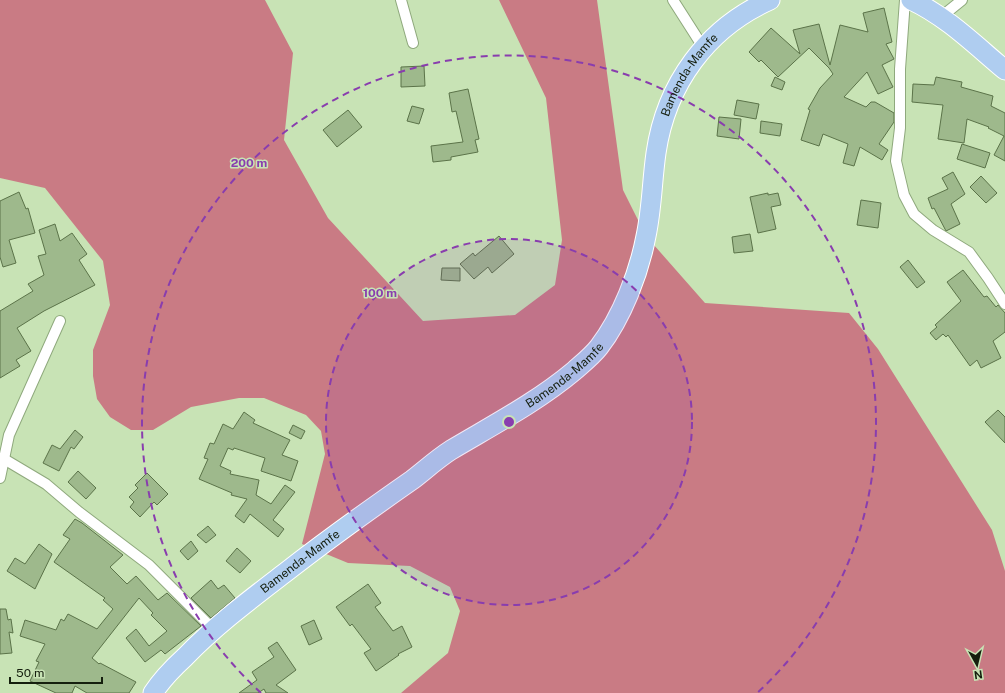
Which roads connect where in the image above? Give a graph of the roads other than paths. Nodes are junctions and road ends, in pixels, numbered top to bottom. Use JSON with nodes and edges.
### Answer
{"nodes":[{"id":1,"x":401,"y":0,"type":"edge"},
{"id":2,"x":673,"y":0,"type":"edge"},
{"id":3,"x":770,"y":0,"type":"edge"},
{"id":4,"x":905,"y":0,"type":"edge"},
{"id":5,"x":911,"y":0,"type":"edge"},
{"id":6,"x":962,"y":0,"type":"edge"},
{"id":7,"x":941,"y":17,"type":"junction"},
{"id":8,"x":414,"y":43,"type":"dead end"},
{"id":9,"x":703,"y":47,"type":"junction"},
{"id":10,"x":1005,"y":70,"type":"edge"},
{"id":11,"x":1005,"y":304,"type":"edge"},
{"id":12,"x":60,"y":321,"type":"dead end"},
{"id":13,"x":4,"y":459,"type":"junction"},
{"id":14,"x":0,"y":478,"type":"edge"},
{"id":15,"x":213,"y":629,"type":"junction"},
{"id":16,"x":153,"y":693,"type":"edge"}],
"edges":[{"from":1,"to":8,"type":"street"},
{"from":2,"to":9,"type":"street"},
{"from":3,"to":9,"type":"highway","name":"Bamenda-Mamfe"},
{"from":4,"to":11,"type":"street"},
{"from":5,"to":7,"type":"highway"},
{"from":6,"to":7,"type":"street"},
{"from":7,"to":10,"type":"highway"},
{"from":9,"to":15,"type":"highway","name":"Bamenda-Mamfe"},
{"from":12,"to":13,"type":"street"},
{"from":13,"to":14,"type":"street"},
{"from":13,"to":15,"type":"street"},
{"from":15,"to":16,"type":"highway","name":"Bamenda-Mamfe"}]}
